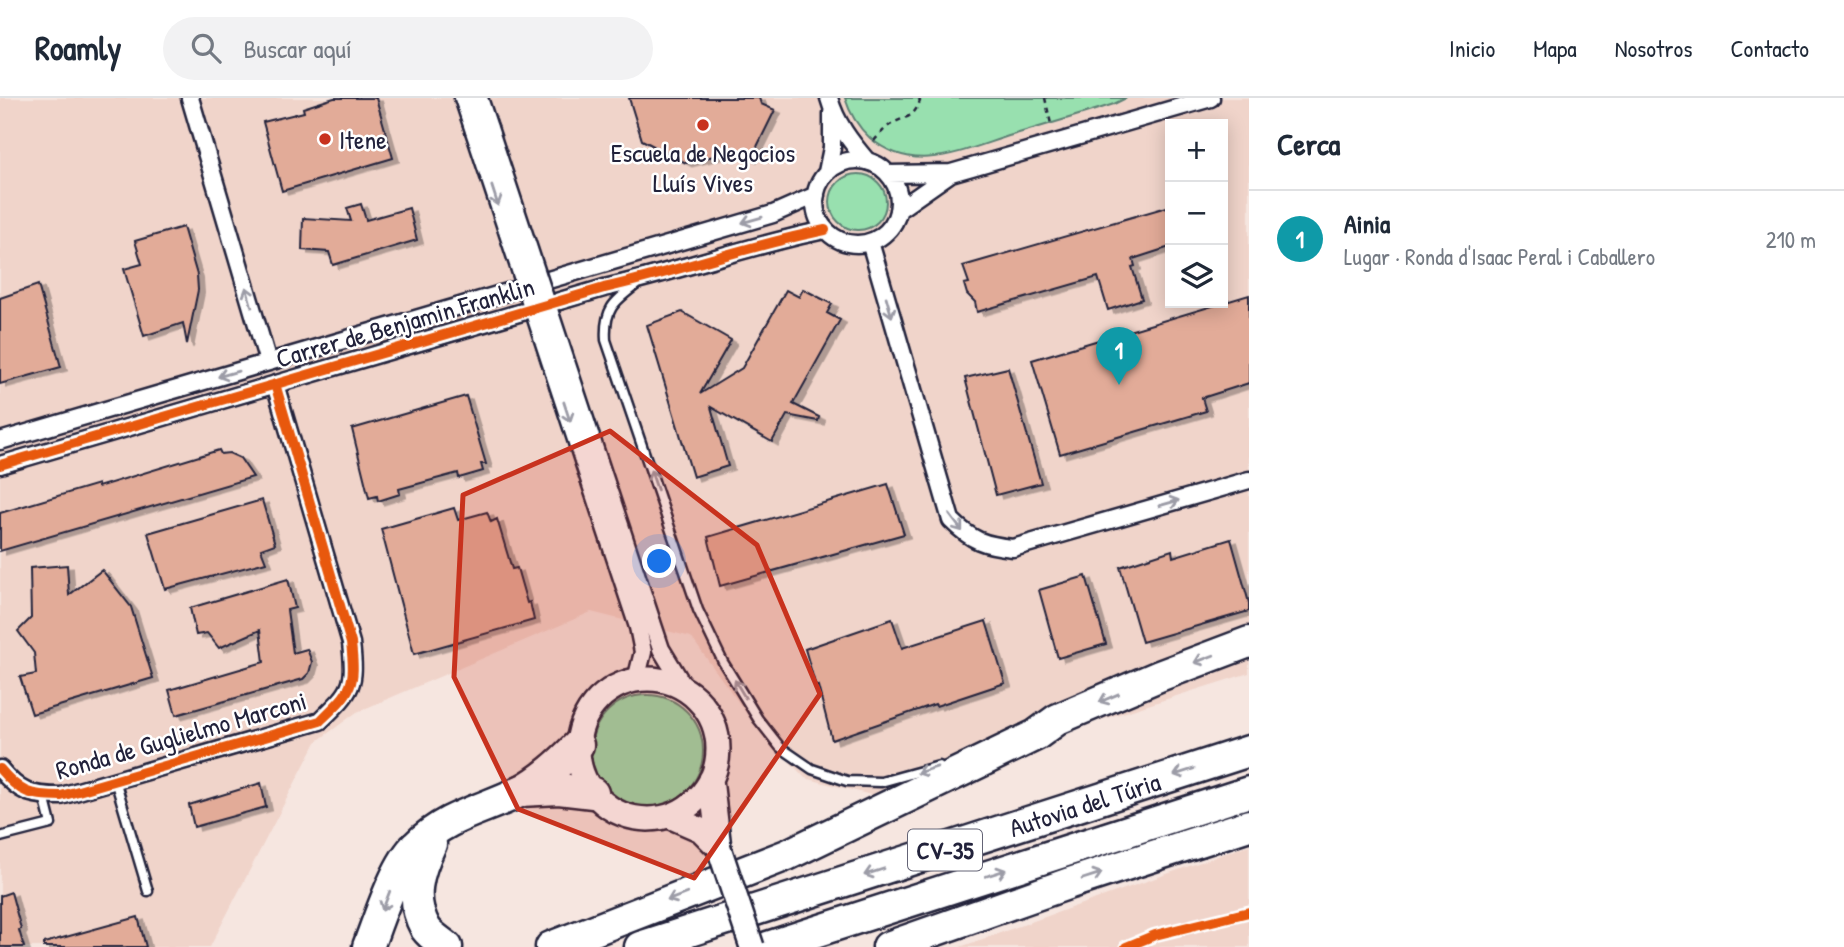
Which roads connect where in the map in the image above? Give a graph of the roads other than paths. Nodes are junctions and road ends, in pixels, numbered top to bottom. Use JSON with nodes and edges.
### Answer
{"nodes":[{"id":1,"x":190,"y":98,"type":"edge"},
{"id":2,"x":463,"y":98,"type":"edge"},
{"id":3,"x":479,"y":98,"type":"edge"},
{"id":4,"x":1211,"y":98,"type":"edge"},
{"id":5,"x":831,"y":104,"type":"edge"},
{"id":6,"x":1167,"y":104,"type":"edge"},
{"id":7,"x":481,"y":129,"type":"junction"},
{"id":8,"x":867,"y":161,"type":"junction"},
{"id":9,"x":827,"y":172,"type":"junction"},
{"id":10,"x":951,"y":173,"type":"junction"},
{"id":11,"x":888,"y":174,"type":"junction"},
{"id":12,"x":816,"y":195,"type":"junction"},
{"id":13,"x":898,"y":210,"type":"junction"},
{"id":14,"x":825,"y":230,"type":"junction"},
{"id":15,"x":870,"y":242,"type":"junction"},
{"id":16,"x":643,"y":279,"type":"junction"},
{"id":17,"x":268,"y":362,"type":"junction"},
{"id":18,"x":275,"y":384,"type":"junction"},
{"id":19,"x":0,"y":441,"type":"edge"},
{"id":20,"x":0,"y":465,"type":"edge"},
{"id":21,"x":1249,"y":480,"type":"edge"},
{"id":22,"x":645,"y":624,"type":"junction"},
{"id":23,"x":1249,"y":642,"type":"edge"},
{"id":24,"x":636,"y":680,"type":"junction"},
{"id":25,"x":686,"y":690,"type":"junction"},
{"id":26,"x":578,"y":745,"type":"junction"},
{"id":27,"x":1249,"y":751,"type":"edge"},
{"id":28,"x":944,"y":763,"type":"dead end"},
{"id":29,"x":0,"y":769,"type":"edge"},
{"id":30,"x":711,"y":779,"type":"junction"},
{"id":31,"x":115,"y":780,"type":"junction"},
{"id":32,"x":520,"y":792,"type":"junction"},
{"id":33,"x":1249,"y":792,"type":"edge"},
{"id":34,"x":593,"y":793,"type":"junction"},
{"id":35,"x":44,"y":796,"type":"junction"},
{"id":36,"x":669,"y":816,"type":"junction"},
{"id":37,"x":1249,"y":825,"type":"edge"},
{"id":38,"x":439,"y":828,"type":"junction"},
{"id":39,"x":0,"y":837,"type":"edge"},
{"id":40,"x":719,"y":848,"type":"junction"},
{"id":41,"x":148,"y":891,"type":"dead end"},
{"id":42,"x":550,"y":945,"type":"edge"},
{"id":43,"x":368,"y":947,"type":"edge"},
{"id":44,"x":447,"y":947,"type":"edge"},
{"id":45,"x":640,"y":947,"type":"edge"},
{"id":46,"x":752,"y":947,"type":"edge"},
{"id":47,"x":768,"y":947,"type":"edge"},
{"id":48,"x":888,"y":947,"type":"edge"}],
"edges":[{"from":17,"to":1,"type":"street","one_way":true},
{"from":2,"to":7,"type":"street"},
{"from":3,"to":7,"type":"street"},
{"from":4,"to":6,"type":"street"},
{"from":5,"to":8,"type":"street"},
{"from":5,"to":9,"type":"street"},
{"from":6,"to":10,"type":"street"},
{"from":7,"to":22,"type":"street","bridge":true},
{"from":8,"to":9,"type":"street"},
{"from":8,"to":11,"type":"street"},
{"from":9,"to":12,"type":"street"},
{"from":10,"to":11,"type":"street"},
{"from":10,"to":13,"type":"street"},
{"from":11,"to":13,"type":"street"},
{"from":12,"to":14,"type":"street"},
{"from":12,"to":17,"type":"street","name":"Carrer de Benjamin Franklin","one_way":true},
{"from":13,"to":15,"type":"street"},
{"from":14,"to":15,"type":"street"},
{"from":14,"to":16,"type":"street","name":"Carrer de Benjamin Franklin"},
{"from":15,"to":21,"type":"street","one_way":true},
{"from":16,"to":18,"type":"street","name":"Carrer de Benjamin Franklin"},
{"from":28,"to":16,"type":"lane","one_way":true},
{"from":17,"to":19,"type":"street","name":"Carrer de Benjamin Franklin","one_way":true},
{"from":18,"to":20,"type":"street","name":"Carrer de Benjamin Franklin"},
{"from":18,"to":31,"type":"street","name":"Ronda de Guglielmo Marconi"},
{"from":22,"to":24,"type":"street"},
{"from":22,"to":25,"type":"street"},
{"from":23,"to":42,"type":"highway","one_way":true},
{"from":24,"to":25,"type":"street"},
{"from":24,"to":26,"type":"street"},
{"from":25,"to":30,"type":"street"},
{"from":26,"to":32,"type":"highway"},
{"from":26,"to":34,"type":"street"},
{"from":27,"to":45,"type":"highway","name":"Autovia del Túria","number":"CV-35","one_way":true},
{"from":29,"to":35,"type":"street","name":"Ronda de Guglielmo Marconi"},
{"from":30,"to":36,"type":"street"},
{"from":30,"to":40,"type":"street"},
{"from":31,"to":35,"type":"street","name":"Ronda de Guglielmo Marconi"},
{"from":31,"to":41,"type":"lane"},
{"from":32,"to":34,"type":"highway"},
{"from":32,"to":38,"type":"highway"},
{"from":47,"to":33,"type":"highway","name":"Autovia del Túria","number":"CV-35","one_way":true},
{"from":34,"to":36,"type":"street"},
{"from":35,"to":39,"type":"lane"},
{"from":36,"to":40,"type":"street"},
{"from":48,"to":37,"type":"highway","one_way":true},
{"from":38,"to":43,"type":"highway","one_way":true},
{"from":38,"to":44,"type":"highway"},
{"from":40,"to":46,"type":"street","bridge":true}]}
